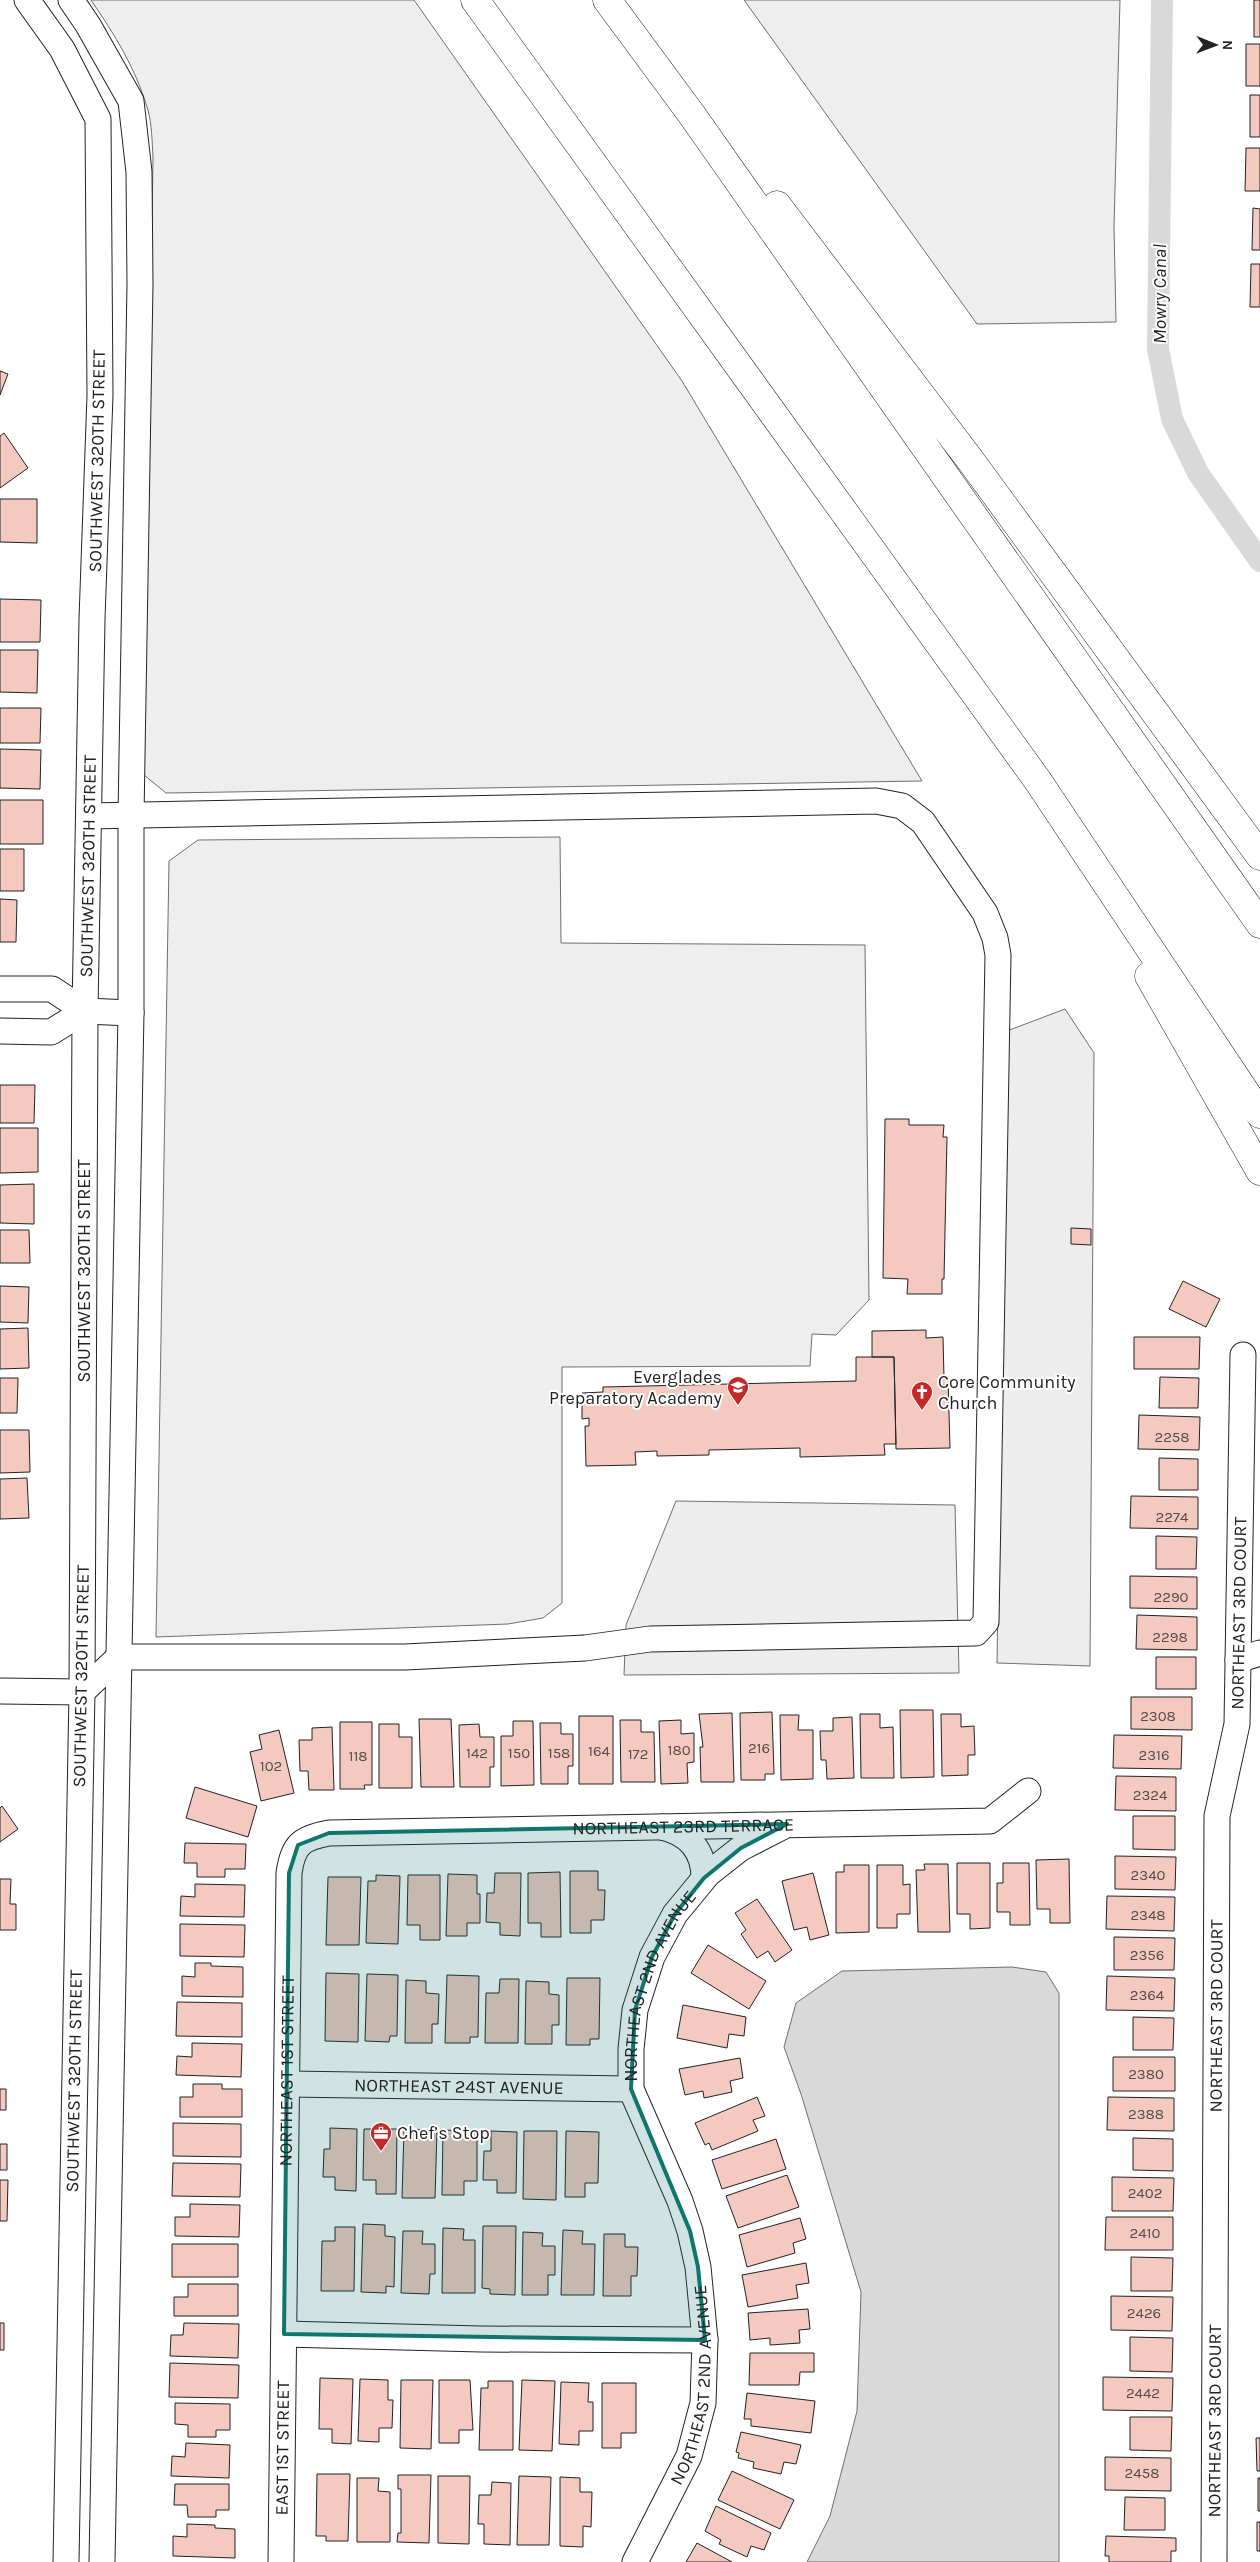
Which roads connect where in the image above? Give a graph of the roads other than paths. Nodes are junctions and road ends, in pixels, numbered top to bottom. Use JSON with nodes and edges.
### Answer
{"nodes":[{"id":1,"x":27,"y":0,"type":"edge"},
{"id":2,"x":71,"y":0,"type":"edge"},
{"id":3,"x":474,"y":0,"type":"edge"},
{"id":4,"x":607,"y":0,"type":"edge"},
{"id":5,"x":692,"y":115,"type":"junction"},
{"id":6,"x":1038,"y":781,"type":"junction"},
{"id":7,"x":88,"y":816,"type":"junction"},
{"id":8,"x":131,"y":816,"type":"junction"},
{"id":9,"x":1260,"y":856,"type":"edge"},
{"id":10,"x":1260,"y":924,"type":"edge"},
{"id":11,"x":0,"y":989,"type":"edge"},
{"id":12,"x":85,"y":1011,"type":"junction"},
{"id":13,"x":131,"y":1013,"type":"junction"},
{"id":14,"x":0,"y":1031,"type":"edge"},
{"id":15,"x":1260,"y":1114,"type":"edge"},
{"id":16,"x":1260,"y":1171,"type":"edge"},
{"id":17,"x":1260,"y":1383,"type":"edge"},
{"id":18,"x":1251,"y":1465,"type":"edge"},
{"id":19,"x":1240,"y":1525,"type":"junction"},
{"id":20,"x":1260,"y":1556,"type":"edge"},
{"id":21,"x":119,"y":1657,"type":"junction"},
{"id":22,"x":1249,"y":1657,"type":"edge"},
{"id":23,"x":0,"y":1691,"type":"edge"},
{"id":24,"x":82,"y":1692,"type":"junction"},
{"id":25,"x":1028,"y":1791,"type":"dead end"},
{"id":26,"x":787,"y":1824,"type":"junction"},
{"id":27,"x":655,"y":1826,"type":"junction"},
{"id":28,"x":329,"y":1833,"type":"joint"},
{"id":29,"x":704,"y":1878,"type":"junction"},
{"id":30,"x":288,"y":2084,"type":"junction"},
{"id":31,"x":630,"y":2089,"type":"junction"},
{"id":32,"x":284,"y":2334,"type":"junction"},
{"id":33,"x":705,"y":2340,"type":"junction"},
{"id":34,"x":66,"y":2562,"type":"edge"},
{"id":35,"x":102,"y":2562,"type":"edge"},
{"id":36,"x":281,"y":2562,"type":"edge"},
{"id":37,"x":636,"y":2562,"type":"edge"},
{"id":38,"x":1214,"y":2562,"type":"edge"}],
"edges":[{"from":1,"to":7,"type":"street","name":"SOUTHWEST 320TH STREET"},
{"from":2,"to":8,"type":"street","name":"SOUTHWEST 320TH STREET"},
{"from":3,"to":6,"type":"highway"},
{"from":4,"to":5,"type":"highway"},
{"from":5,"to":9,"type":"highway"},
{"from":5,"to":10,"type":"highway"},
{"from":6,"to":15,"type":"highway"},
{"from":6,"to":16,"type":"highway"},
{"from":7,"to":8,"type":"street"},
{"from":7,"to":12,"type":"street","name":"SOUTHWEST 320TH STREET"},
{"from":8,"to":13,"type":"street","name":"SOUTHWEST 320TH STREET"},
{"from":8,"to":21,"type":"street"},
{"from":11,"to":12,"type":"street"},
{"from":12,"to":13,"type":"street"},
{"from":12,"to":14,"type":"street"},
{"from":12,"to":24,"type":"street","name":"SOUTHWEST 320TH STREET"},
{"from":13,"to":21,"type":"street","name":"SOUTHWEST 320TH STREET"},
{"from":17,"to":18,"type":"street","name":"NORTHEAST 3RD COURT"},
{"from":18,"to":19,"type":"street","name":"NORTHEAST 3RD COURT"},
{"from":19,"to":20,"type":"street"},
{"from":19,"to":22,"type":"street","name":"NORTHEAST 3RD COURT"},
{"from":21,"to":24,"type":"street"},
{"from":21,"to":35,"type":"street","name":"SOUTHWEST 320TH STREET"},
{"from":22,"to":38,"type":"street","name":"NORTHEAST 3RD COURT"},
{"from":23,"to":24,"type":"street"},
{"from":24,"to":34,"type":"street","name":"SOUTHWEST 320TH STREET"},
{"from":25,"to":26,"type":"street","name":"NORTHEAST 23RD TERRACE"},
{"from":26,"to":27,"type":"street","name":"NORTHEAST 23RD TERRACE"},
{"from":26,"to":29,"type":"street","name":"NORTHEAST 2ND AVENUE"},
{"from":27,"to":28,"type":"street","name":"NORTHEAST 23RD TERRACE"},
{"from":27,"to":29,"type":"street"},
{"from":28,"to":30,"type":"street","name":"NORTHEAST 1ST STREET"},
{"from":29,"to":31,"type":"street","name":"NORTHEAST 2ND AVENUE"},
{"from":30,"to":31,"type":"street","name":"NORTHEAST 24ST AVENUE"},
{"from":30,"to":32,"type":"street","name":"NORTHEAST 1ST STREET"},
{"from":31,"to":33,"type":"street","name":"NORTHEAST 2ND AVENUE"},
{"from":32,"to":33,"type":"street"},
{"from":32,"to":36,"type":"street","name":"EAST 1ST STREET"},
{"from":33,"to":37,"type":"street","name":"NORTHEAST 2ND AVENUE"}]}
